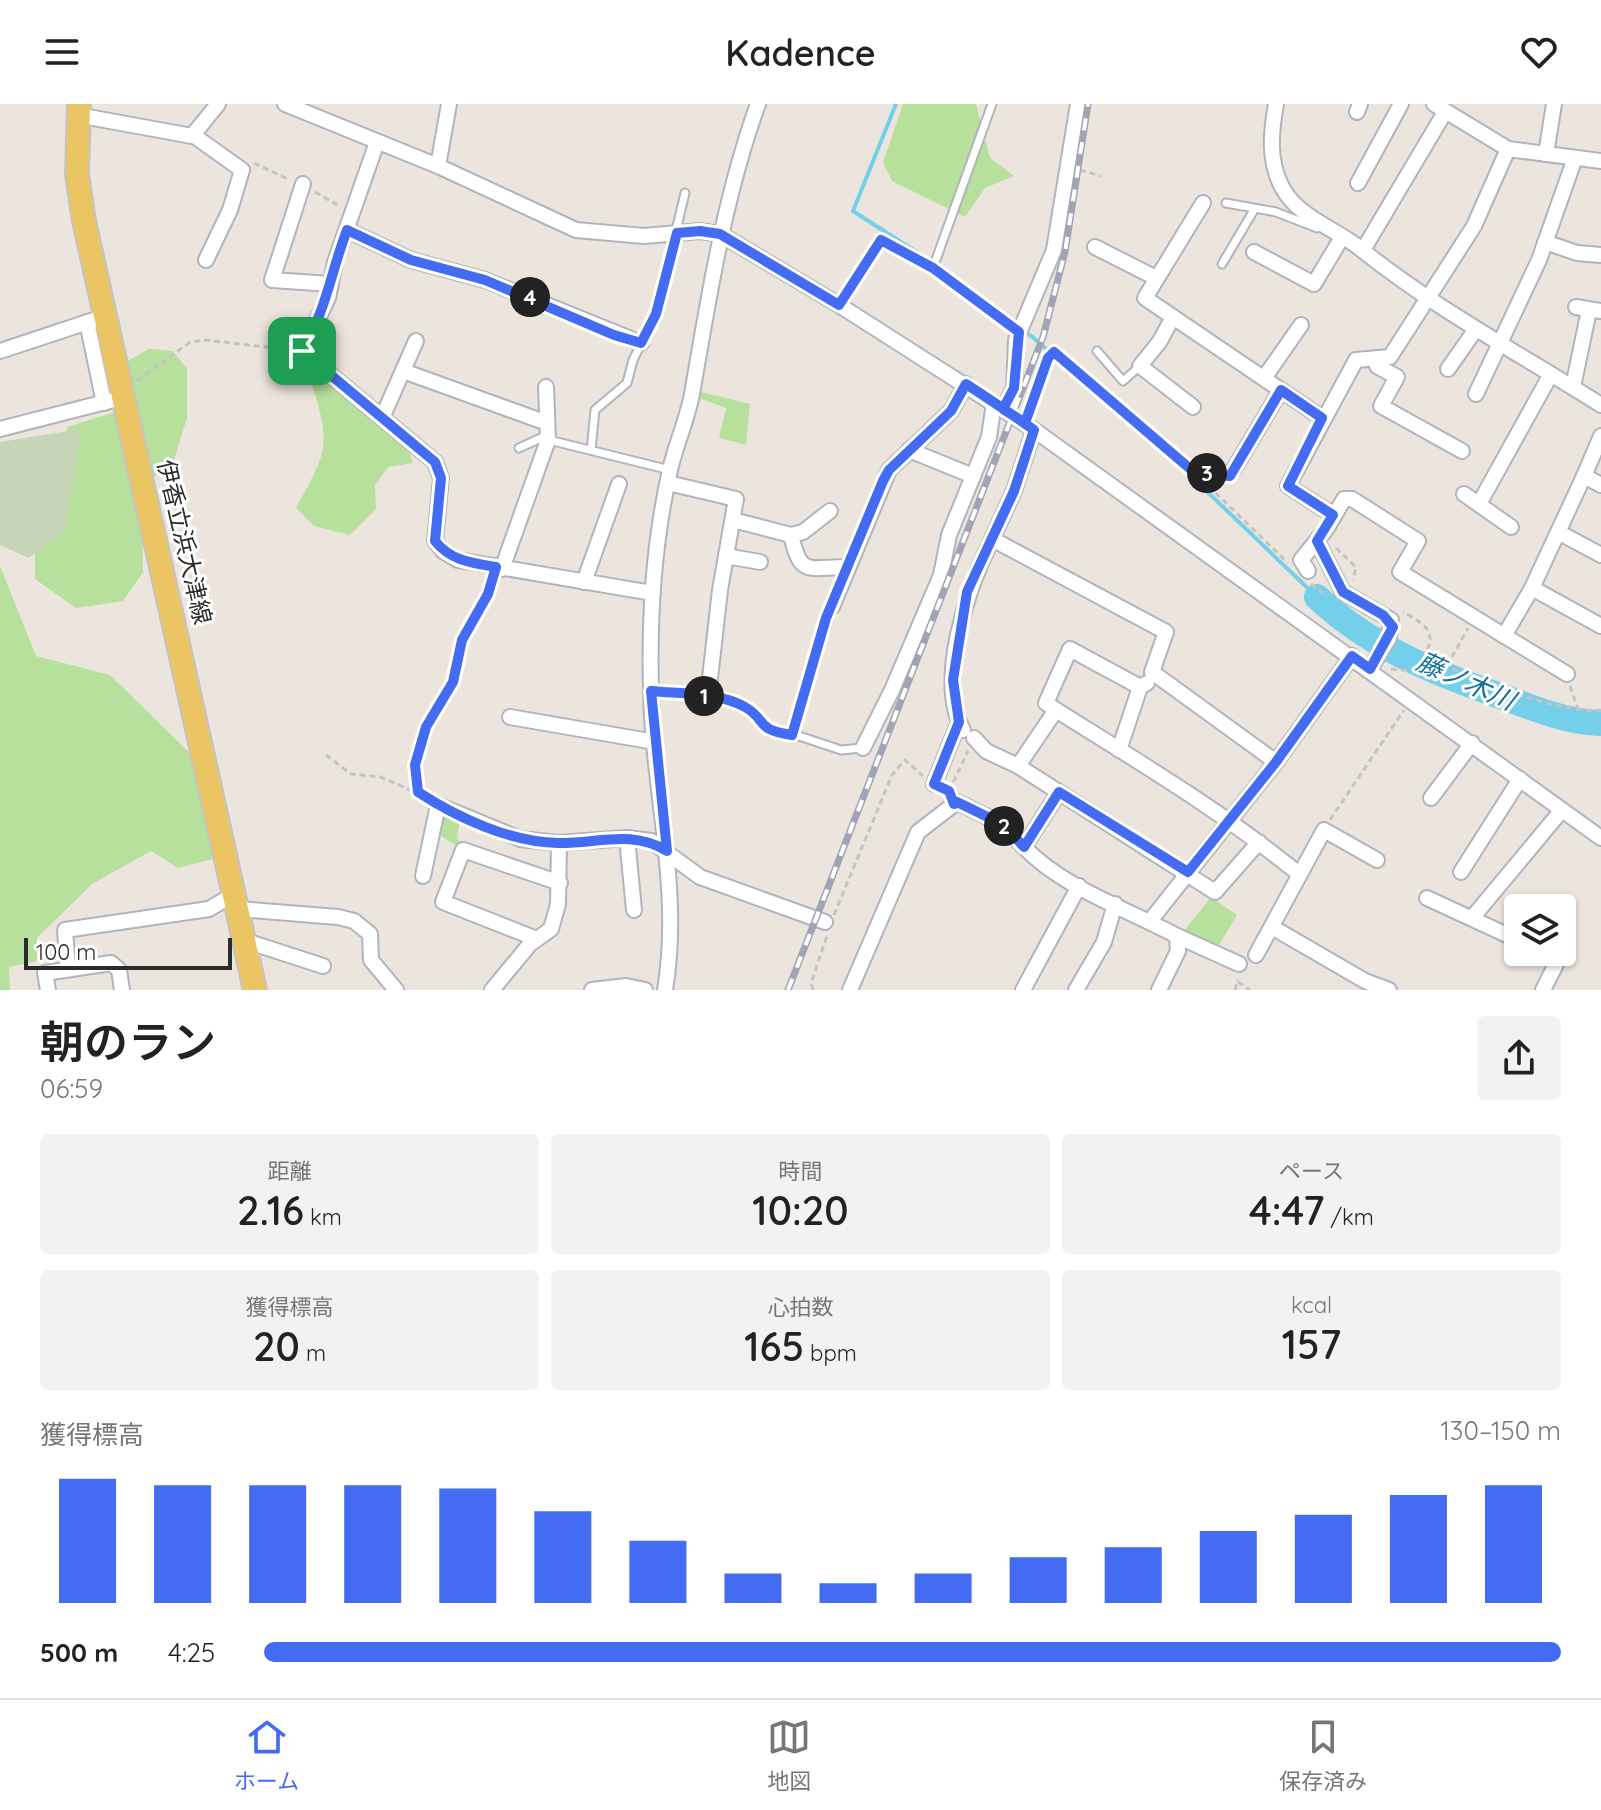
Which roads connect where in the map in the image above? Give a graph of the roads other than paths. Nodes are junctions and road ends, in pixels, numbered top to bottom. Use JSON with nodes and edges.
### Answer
{"nodes":[{"id":1,"x":218,"y":104,"type":"edge"},
{"id":2,"x":285,"y":104,"type":"edge"},
{"id":3,"x":449,"y":104,"type":"edge"},
{"id":4,"x":758,"y":104,"type":"edge"},
{"id":5,"x":992,"y":104,"type":"edge"},
{"id":6,"x":1078,"y":104,"type":"edge"},
{"id":7,"x":1276,"y":104,"type":"edge"},
{"id":8,"x":1401,"y":104,"type":"edge"},
{"id":9,"x":1462,"y":104,"type":"edge"},
{"id":10,"x":1554,"y":104,"type":"edge"},
{"id":11,"x":78,"y":110,"type":"edge"},
{"id":12,"x":1445,"y":111,"type":"edge"},
{"id":13,"x":193,"y":135,"type":"junction"},
{"id":14,"x":377,"y":142,"type":"junction"},
{"id":15,"x":1508,"y":149,"type":"junction"},
{"id":16,"x":1546,"y":154,"type":"junction"},
{"id":17,"x":1575,"y":158,"type":"junction"},
{"id":18,"x":1601,"y":161,"type":"edge"},
{"id":19,"x":438,"y":166,"type":"junction"},
{"id":20,"x":1358,"y":183,"type":"dead end"},
{"id":21,"x":303,"y":184,"type":"dead end"},
{"id":22,"x":685,"y":193,"type":"dead end"},
{"id":23,"x":1203,"y":203,"type":"dead end"},
{"id":24,"x":1226,"y":203,"type":"dead end"},
{"id":25,"x":1254,"y":210,"type":"junction"},
{"id":26,"x":347,"y":230,"type":"junction"},
{"id":27,"x":677,"y":233,"type":"junction"},
{"id":28,"x":720,"y":234,"type":"junction"},
{"id":29,"x":1340,"y":237,"type":"junction"},
{"id":30,"x":1545,"y":242,"type":"junction"},
{"id":31,"x":1095,"y":247,"type":"dead end"},
{"id":32,"x":1363,"y":250,"type":"junction"},
{"id":33,"x":1254,"y":252,"type":"dead end"},
{"id":34,"x":1601,"y":255,"type":"edge"},
{"id":35,"x":206,"y":260,"type":"dead end"},
{"id":36,"x":1222,"y":264,"type":"dead end"},
{"id":37,"x":933,"y":268,"type":"junction"},
{"id":38,"x":1156,"y":278,"type":"junction"},
{"id":39,"x":331,"y":284,"type":"junction"},
{"id":40,"x":1427,"y":297,"type":"junction"},
{"id":41,"x":839,"y":305,"type":"junction"},
{"id":42,"x":1589,"y":310,"type":"edge"},
{"id":43,"x":1173,"y":317,"type":"junction"},
{"id":44,"x":97,"y":319,"type":"junction"},
{"id":45,"x":1301,"y":325,"type":"dead end"},
{"id":46,"x":1476,"y":329,"type":"junction"},
{"id":47,"x":1019,"y":332,"type":"junction"},
{"id":48,"x":416,"y":341,"type":"dead end"},
{"id":49,"x":641,"y":343,"type":"junction"},
{"id":50,"x":1501,"y":345,"type":"junction"},
{"id":51,"x":0,"y":351,"type":"edge"},
{"id":52,"x":1097,"y":351,"type":"dead end"},
{"id":53,"x":1376,"y":361,"type":"junction"},
{"id":54,"x":1140,"y":366,"type":"junction"},
{"id":55,"x":1448,"y":369,"type":"dead end"},
{"id":56,"x":403,"y":371,"type":"junction"},
{"id":57,"x":1551,"y":374,"type":"junction"},
{"id":58,"x":1264,"y":378,"type":"junction"},
{"id":59,"x":966,"y":384,"type":"junction"},
{"id":60,"x":546,"y":387,"type":"dead end"},
{"id":61,"x":1573,"y":387,"type":"junction"},
{"id":62,"x":1281,"y":390,"type":"junction"},
{"id":63,"x":1476,"y":394,"type":"dead end"},
{"id":64,"x":117,"y":396,"type":"junction"},
{"id":65,"x":1601,"y":405,"type":"edge"},
{"id":66,"x":999,"y":406,"type":"junction"},
{"id":67,"x":1193,"y":407,"type":"dead end"},
{"id":68,"x":382,"y":418,"type":"junction"},
{"id":69,"x":1322,"y":418,"type":"junction"},
{"id":70,"x":547,"y":423,"type":"junction"},
{"id":71,"x":1030,"y":426,"type":"junction"},
{"id":72,"x":0,"y":429,"type":"edge"},
{"id":73,"x":1601,"y":436,"type":"edge"},
{"id":74,"x":548,"y":440,"type":"junction"},
{"id":75,"x":519,"y":448,"type":"dead end"},
{"id":76,"x":591,"y":450,"type":"junction"},
{"id":77,"x":909,"y":450,"type":"junction"},
{"id":78,"x":1462,"y":451,"type":"dead end"},
{"id":79,"x":1234,"y":469,"type":"road end"},
{"id":80,"x":973,"y":476,"type":"junction"},
{"id":81,"x":1584,"y":476,"type":"junction"},
{"id":82,"x":669,"y":477,"type":"junction"},
{"id":83,"x":619,"y":484,"type":"dead end"},
{"id":84,"x":1601,"y":485,"type":"edge"},
{"id":85,"x":1464,"y":494,"type":"dead end"},
{"id":86,"x":1479,"y":504,"type":"junction"},
{"id":87,"x":830,"y":511,"type":"dead end"},
{"id":88,"x":1333,"y":515,"type":"junction"},
{"id":89,"x":733,"y":520,"type":"junction"},
{"id":90,"x":1511,"y":527,"type":"dead end"},
{"id":91,"x":1558,"y":532,"type":"junction"},
{"id":92,"x":791,"y":535,"type":"junction"},
{"id":93,"x":992,"y":539,"type":"junction"},
{"id":94,"x":1317,"y":541,"type":"junction"},
{"id":95,"x":1601,"y":555,"type":"edge"},
{"id":96,"x":726,"y":556,"type":"junction"},
{"id":97,"x":760,"y":562,"type":"dead end"},
{"id":98,"x":848,"y":567,"type":"junction"},
{"id":99,"x":499,"y":568,"type":"junction"},
{"id":100,"x":1304,"y":574,"type":"road end"},
{"id":101,"x":584,"y":582,"type":"junction"},
{"id":102,"x":1532,"y":588,"type":"junction"},
{"id":103,"x":652,"y":593,"type":"junction"},
{"id":104,"x":832,"y":607,"type":"joint"},
{"id":105,"x":1601,"y":626,"type":"edge"},
{"id":106,"x":1504,"y":636,"type":"junction"},
{"id":107,"x":1352,"y":656,"type":"junction"},
{"id":108,"x":1370,"y":669,"type":"junction"},
{"id":109,"x":1152,"y":672,"type":"junction"},
{"id":110,"x":1569,"y":673,"type":"road end"},
{"id":111,"x":1140,"y":687,"type":"junction"},
{"id":112,"x":651,"y":691,"type":"junction"},
{"id":113,"x":708,"y":696,"type":"junction"},
{"id":114,"x":1056,"y":710,"type":"junction"},
{"id":115,"x":510,"y":717,"type":"dead end"},
{"id":116,"x":965,"y":730,"type":"junction"},
{"id":117,"x":792,"y":735,"type":"junction"},
{"id":118,"x":655,"y":742,"type":"junction"},
{"id":119,"x":1472,"y":743,"type":"junction"},
{"id":120,"x":863,"y":748,"type":"joint"},
{"id":121,"x":1119,"y":750,"type":"junction"},
{"id":122,"x":1276,"y":762,"type":"junction"},
{"id":123,"x":1018,"y":766,"type":"junction"},
{"id":124,"x":1520,"y":779,"type":"junction"},
{"id":125,"x":934,"y":784,"type":"road end"},
{"id":126,"x":1059,"y":792,"type":"junction"},
{"id":127,"x":1431,"y":798,"type":"dead end"},
{"id":128,"x":1562,"y":810,"type":"junction"},
{"id":129,"x":1229,"y":820,"type":"junction"},
{"id":130,"x":627,"y":838,"type":"junction"},
{"id":131,"x":1601,"y":838,"type":"edge"},
{"id":132,"x":1259,"y":842,"type":"junction"},
{"id":133,"x":559,"y":843,"type":"junction"},
{"id":134,"x":1024,"y":847,"type":"junction"},
{"id":135,"x":667,"y":851,"type":"junction"},
{"id":136,"x":1377,"y":860,"type":"dead end"},
{"id":137,"x":1188,"y":872,"type":"junction"},
{"id":138,"x":1461,"y":872,"type":"dead end"},
{"id":139,"x":1299,"y":874,"type":"junction"},
{"id":140,"x":423,"y":876,"type":"dead end"},
{"id":141,"x":560,"y":883,"type":"junction"},
{"id":142,"x":1079,"y":886,"type":"junction"},
{"id":143,"x":1427,"y":898,"type":"dead end"},
{"id":144,"x":238,"y":901,"type":"junction"},
{"id":145,"x":1115,"y":904,"type":"junction"},
{"id":146,"x":634,"y":910,"type":"dead end"},
{"id":147,"x":1472,"y":918,"type":"junction"},
{"id":148,"x":1150,"y":921,"type":"junction"},
{"id":149,"x":825,"y":922,"type":"road end"},
{"id":150,"x":1272,"y":927,"type":"junction"},
{"id":151,"x":1504,"y":934,"type":"edge"},
{"id":152,"x":1177,"y":936,"type":"junction"},
{"id":153,"x":537,"y":939,"type":"junction"},
{"id":154,"x":246,"y":941,"type":"junction"},
{"id":155,"x":1256,"y":955,"type":"joint"},
{"id":156,"x":1239,"y":964,"type":"joint"},
{"id":157,"x":323,"y":966,"type":"dead end"},
{"id":158,"x":1555,"y":966,"type":"edge"},
{"id":159,"x":68,"y":968,"type":"junction"},
{"id":160,"x":48,"y":990,"type":"edge"},
{"id":161,"x":122,"y":990,"type":"edge"},
{"id":162,"x":255,"y":990,"type":"edge"},
{"id":163,"x":396,"y":990,"type":"edge"},
{"id":164,"x":492,"y":990,"type":"edge"},
{"id":165,"x":592,"y":990,"type":"edge"},
{"id":166,"x":645,"y":990,"type":"edge"},
{"id":167,"x":665,"y":990,"type":"edge"},
{"id":168,"x":850,"y":990,"type":"edge"},
{"id":169,"x":1023,"y":990,"type":"edge"},
{"id":170,"x":1076,"y":990,"type":"edge"},
{"id":171,"x":1159,"y":990,"type":"edge"},
{"id":172,"x":1389,"y":990,"type":"edge"},
{"id":173,"x":1543,"y":990,"type":"edge"}],
"edges":[{"from":1,"to":13,"type":"street"},
{"from":2,"to":14,"type":"street"},
{"from":3,"to":19,"type":"street"},
{"from":4,"to":28,"type":"street"},
{"from":5,"to":37,"type":"lane"},
{"from":6,"to":47,"type":"street"},
{"from":7,"to":29,"type":"street"},
{"from":8,"to":20,"type":"street"},
{"from":9,"to":12,"type":"street"},
{"from":10,"to":16,"type":"street"},
{"from":11,"to":13,"type":"street"},
{"from":11,"to":44,"type":"main road","name":"伊香立浜大津線"},
{"from":12,"to":15,"type":"street"},
{"from":12,"to":32,"type":"street"},
{"from":13,"to":35,"type":"street"},
{"from":14,"to":19,"type":"street"},
{"from":14,"to":26,"type":"street"},
{"from":15,"to":16,"type":"street"},
{"from":15,"to":40,"type":"street"},
{"from":16,"to":17,"type":"street"},
{"from":17,"to":18,"type":"street"},
{"from":17,"to":30,"type":"street"},
{"from":19,"to":27,"type":"street"},
{"from":21,"to":39,"type":"street"},
{"from":22,"to":27,"type":"lane"},
{"from":23,"to":38,"type":"street"},
{"from":24,"to":25,"type":"lane"},
{"from":25,"to":29,"type":"lane"},
{"from":25,"to":36,"type":"lane"},
{"from":26,"to":39,"type":"street"},
{"from":26,"to":49,"type":"street"},
{"from":27,"to":28,"type":"street"},
{"from":27,"to":49,"type":"lane"},
{"from":28,"to":41,"type":"street"},
{"from":28,"to":82,"type":"street"},
{"from":29,"to":32,"type":"street"},
{"from":29,"to":33,"type":"street"},
{"from":30,"to":34,"type":"street"},
{"from":30,"to":50,"type":"street"},
{"from":31,"to":38,"type":"street"},
{"from":32,"to":40,"type":"street"},
{"from":37,"to":41,"type":"lane"},
{"from":37,"to":47,"type":"lane"},
{"from":38,"to":43,"type":"street"},
{"from":39,"to":68,"type":"street"},
{"from":40,"to":46,"type":"street"},
{"from":40,"to":53,"type":"street"},
{"from":41,"to":59,"type":"street"},
{"from":42,"to":61,"type":"street"},
{"from":43,"to":54,"type":"street"},
{"from":43,"to":58,"type":"street"},
{"from":44,"to":51,"type":"street"},
{"from":44,"to":64,"type":"main road","name":"伊香立浜大津線"},
{"from":45,"to":58,"type":"street"},
{"from":46,"to":50,"type":"street"},
{"from":46,"to":55,"type":"street"},
{"from":47,"to":66,"type":"street"},
{"from":48,"to":56,"type":"street"},
{"from":49,"to":76,"type":"lane"},
{"from":50,"to":57,"type":"street"},
{"from":50,"to":63,"type":"street"},
{"from":52,"to":54,"type":"lane"},
{"from":53,"to":69,"type":"street"},
{"from":53,"to":78,"type":"street"},
{"from":54,"to":67,"type":"street"},
{"from":56,"to":68,"type":"street"},
{"from":56,"to":70,"type":"street"},
{"from":57,"to":61,"type":"street"},
{"from":57,"to":86,"type":"street"},
{"from":58,"to":62,"type":"street"},
{"from":59,"to":66,"type":"street"},
{"from":59,"to":77,"type":"street"},
{"from":60,"to":70,"type":"street"},
{"from":61,"to":65,"type":"street"},
{"from":62,"to":69,"type":"street"},
{"from":62,"to":79,"type":"street"},
{"from":64,"to":72,"type":"street"},
{"from":64,"to":144,"type":"main road","name":"伊香立浜大津線"},
{"from":66,"to":71,"type":"street"},
{"from":66,"to":80,"type":"street"},
{"from":68,"to":99,"type":"street"},
{"from":69,"to":88,"type":"street"},
{"from":70,"to":74,"type":"street"},
{"from":71,"to":93,"type":"street"},
{"from":71,"to":107,"type":"street"},
{"from":73,"to":81,"type":"street"},
{"from":74,"to":75,"type":"lane"},
{"from":74,"to":76,"type":"lane"},
{"from":74,"to":99,"type":"street"},
{"from":76,"to":82,"type":"lane"},
{"from":77,"to":80,"type":"street"},
{"from":77,"to":98,"type":"street"},
{"from":80,"to":120,"type":"street"},
{"from":81,"to":84,"type":"street"},
{"from":81,"to":91,"type":"street"},
{"from":82,"to":89,"type":"street"},
{"from":82,"to":103,"type":"street"},
{"from":83,"to":101,"type":"street"},
{"from":85,"to":86,"type":"street"},
{"from":86,"to":90,"type":"street"},
{"from":87,"to":92,"type":"street"},
{"from":88,"to":94,"type":"street"},
{"from":88,"to":106,"type":"street"},
{"from":89,"to":92,"type":"street"},
{"from":89,"to":96,"type":"street"},
{"from":91,"to":95,"type":"street"},
{"from":91,"to":102,"type":"street"},
{"from":92,"to":98,"type":"street"},
{"from":93,"to":109,"type":"street"},
{"from":93,"to":116,"type":"street"},
{"from":94,"to":100,"type":"street"},
{"from":94,"to":108,"type":"street"},
{"from":96,"to":97,"type":"street"},
{"from":96,"to":113,"type":"street"},
{"from":98,"to":104,"type":"street"},
{"from":99,"to":101,"type":"street"},
{"from":101,"to":103,"type":"street"},
{"from":102,"to":105,"type":"street"},
{"from":102,"to":106,"type":"street"},
{"from":103,"to":112,"type":"street"},
{"from":104,"to":117,"type":"lane"},
{"from":106,"to":110,"type":"street"},
{"from":107,"to":108,"type":"street"},
{"from":107,"to":122,"type":"street"},
{"from":108,"to":119,"type":"street"},
{"from":109,"to":111,"type":"street"},
{"from":109,"to":122,"type":"street"},
{"from":111,"to":114,"type":"street"},
{"from":111,"to":121,"type":"street"},
{"from":112,"to":113,"type":"lane"},
{"from":112,"to":118,"type":"street"},
{"from":113,"to":117,"type":"lane"},
{"from":114,"to":121,"type":"street"},
{"from":114,"to":123,"type":"street"},
{"from":115,"to":118,"type":"street"},
{"from":116,"to":123,"type":"street"},
{"from":116,"to":125,"type":"street"},
{"from":117,"to":120,"type":"lane"},
{"from":118,"to":135,"type":"street"},
{"from":119,"to":124,"type":"street"},
{"from":119,"to":127,"type":"street"},
{"from":121,"to":129,"type":"street"},
{"from":122,"to":129,"type":"street"},
{"from":123,"to":126,"type":"street"},
{"from":124,"to":128,"type":"street"},
{"from":124,"to":138,"type":"street"},
{"from":126,"to":134,"type":"street"},
{"from":126,"to":137,"type":"street"},
{"from":128,"to":131,"type":"street"},
{"from":128,"to":147,"type":"street"},
{"from":129,"to":132,"type":"street"},
{"from":129,"to":137,"type":"street"},
{"from":130,"to":133,"type":"street"},
{"from":130,"to":135,"type":"street"},
{"from":130,"to":146,"type":"street"},
{"from":132,"to":137,"type":"street"},
{"from":132,"to":139,"type":"street"},
{"from":133,"to":140,"type":"street"},
{"from":133,"to":141,"type":"street"},
{"from":134,"to":142,"type":"street"},
{"from":134,"to":168,"type":"street"},
{"from":135,"to":149,"type":"street"},
{"from":135,"to":167,"type":"street"},
{"from":136,"to":139,"type":"street"},
{"from":137,"to":148,"type":"street"},
{"from":139,"to":150,"type":"street"},
{"from":141,"to":153,"type":"street"},
{"from":141,"to":153,"type":"street"},
{"from":142,"to":145,"type":"street"},
{"from":142,"to":169,"type":"street"},
{"from":143,"to":147,"type":"street"},
{"from":144,"to":154,"type":"main road","name":"伊香立浜大津線"},
{"from":144,"to":159,"type":"street"},
{"from":144,"to":163,"type":"street"},
{"from":145,"to":148,"type":"street"},
{"from":145,"to":170,"type":"street"},
{"from":147,"to":151,"type":"street"},
{"from":148,"to":152,"type":"street"},
{"from":150,"to":155,"type":"street"},
{"from":150,"to":172,"type":"street"},
{"from":152,"to":156,"type":"street"},
{"from":152,"to":171,"type":"street"},
{"from":153,"to":164,"type":"street"},
{"from":154,"to":157,"type":"street"},
{"from":154,"to":162,"type":"main road","name":"伊香立浜大津線"},
{"from":155,"to":156,"type":"lane"},
{"from":158,"to":173,"type":"street"},
{"from":159,"to":160,"type":"street"},
{"from":159,"to":161,"type":"street"},
{"from":165,"to":166,"type":"street"}]}
